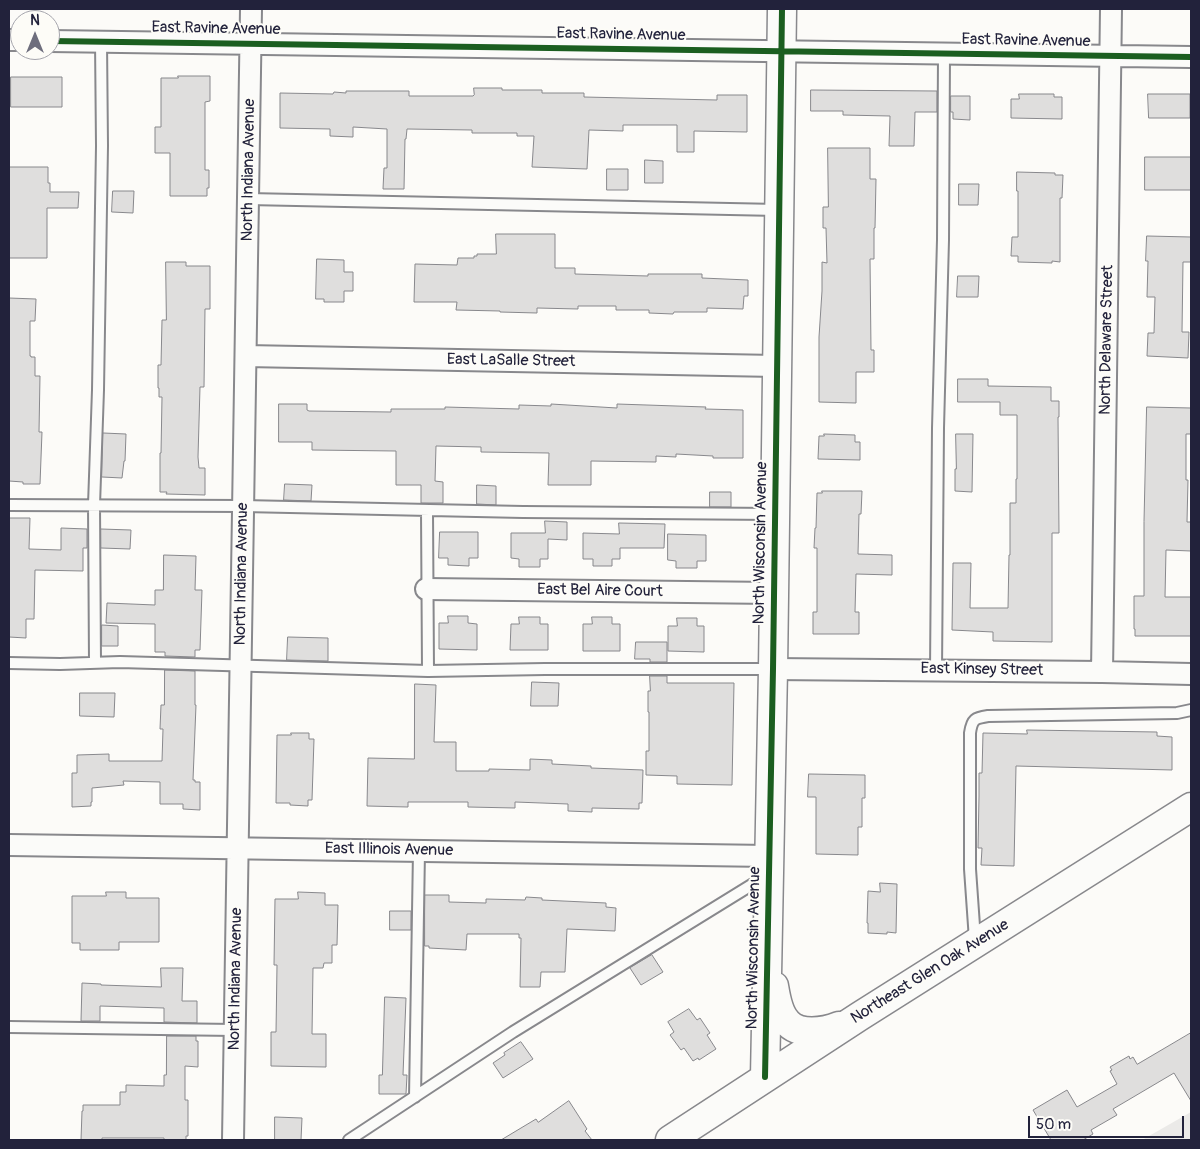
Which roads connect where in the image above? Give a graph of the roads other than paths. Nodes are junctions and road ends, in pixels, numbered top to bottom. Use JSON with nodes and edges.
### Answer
{"nodes":[{"id":1,"x":251,"y":9,"type":"edge"},
{"id":2,"x":782,"y":9,"type":"edge"},
{"id":3,"x":1112,"y":9,"type":"edge"},
{"id":4,"x":60,"y":41,"type":"edge"},
{"id":5,"x":100,"y":41,"type":"junction"},
{"id":6,"x":251,"y":44,"type":"junction"},
{"id":7,"x":781,"y":52,"type":"junction"},
{"id":8,"x":944,"y":54,"type":"junction"},
{"id":9,"x":1111,"y":56,"type":"junction"},
{"id":10,"x":1191,"y":57,"type":"edge"},
{"id":11,"x":248,"y":199,"type":"junction"},
{"id":12,"x":779,"y":210,"type":"junction"},
{"id":13,"x":246,"y":356,"type":"junction"},
{"id":14,"x":776,"y":366,"type":"junction"},
{"id":15,"x":9,"y":505,"type":"edge"},
{"id":16,"x":94,"y":506,"type":"junction"},
{"id":17,"x":243,"y":506,"type":"junction"},
{"id":18,"x":427,"y":511,"type":"junction"},
{"id":19,"x":775,"y":514,"type":"junction"},
{"id":20,"x":426,"y":589,"type":"junction"},
{"id":21,"x":774,"y":593,"type":"junction"},
{"id":22,"x":9,"y":663,"type":"edge"},
{"id":23,"x":95,"y":663,"type":"junction"},
{"id":24,"x":241,"y":666,"type":"junction"},
{"id":25,"x":773,"y":669,"type":"junction"},
{"id":26,"x":936,"y":670,"type":"junction"},
{"id":27,"x":428,"y":671,"type":"junction"},
{"id":28,"x":1102,"y":672,"type":"junction"},
{"id":29,"x":1191,"y":674,"type":"edge"},
{"id":30,"x":1191,"y":710,"type":"edge"},
{"id":31,"x":1191,"y":807,"type":"edge"},
{"id":32,"x":9,"y":845,"type":"edge"},
{"id":33,"x":238,"y":848,"type":"junction"},
{"id":34,"x":419,"y":851,"type":"junction"},
{"id":35,"x":769,"y":865,"type":"junction"},
{"id":36,"x":768,"y":933,"type":"junction"},
{"id":37,"x":975,"y":944,"type":"junction"},
{"id":38,"x":860,"y":1016,"type":"junction"},
{"id":39,"x":9,"y":1027,"type":"edge"},
{"id":40,"x":235,"y":1030,"type":"junction"},
{"id":41,"x":765,"y":1078,"type":"junction"},
{"id":42,"x":415,"y":1097,"type":"junction"},
{"id":43,"x":233,"y":1140,"type":"edge"},
{"id":44,"x":349,"y":1140,"type":"edge"},
{"id":45,"x":670,"y":1140,"type":"edge"}],
"edges":[{"from":1,"to":6,"type":"street","name":"North Indiana Avenue"},
{"from":2,"to":7,"type":"street","name":"North Wisconsin Avenue"},
{"from":3,"to":9,"type":"street","name":"North Delaware Street"},
{"from":4,"to":5,"type":"street","name":"East Ravine Avenue"},
{"from":5,"to":6,"type":"street","name":"East Ravine Avenue"},
{"from":5,"to":16,"type":"lane"},
{"from":6,"to":7,"type":"street","name":"East Ravine Avenue"},
{"from":6,"to":11,"type":"street","name":"North Indiana Avenue"},
{"from":7,"to":8,"type":"street","name":"East Ravine Avenue"},
{"from":7,"to":12,"type":"street","name":"North Wisconsin Avenue"},
{"from":8,"to":9,"type":"street","name":"East Ravine Avenue"},
{"from":8,"to":26,"type":"lane"},
{"from":9,"to":10,"type":"street","name":"East Ravine Avenue"},
{"from":9,"to":28,"type":"street","name":"North Delaware Street"},
{"from":11,"to":12,"type":"lane"},
{"from":11,"to":13,"type":"street","name":"North Indiana Avenue"},
{"from":12,"to":14,"type":"street","name":"North Wisconsin Avenue"},
{"from":13,"to":14,"type":"street","name":"East LaSalle Street"},
{"from":13,"to":17,"type":"street","name":"North Indiana Avenue"},
{"from":14,"to":19,"type":"street","name":"North Wisconsin Avenue"},
{"from":15,"to":16,"type":"lane"},
{"from":16,"to":17,"type":"lane"},
{"from":16,"to":23,"type":"lane"},
{"from":17,"to":18,"type":"lane"},
{"from":17,"to":24,"type":"street","name":"North Indiana Avenue"},
{"from":18,"to":19,"type":"lane"},
{"from":18,"to":20,"type":"lane"},
{"from":19,"to":21,"type":"street","name":"North Wisconsin Avenue"},
{"from":20,"to":21,"type":"street","name":"East Bel Aire Court"},
{"from":20,"to":27,"type":"lane"},
{"from":21,"to":25,"type":"street","name":"North Wisconsin Avenue"},
{"from":22,"to":23,"type":"lane"},
{"from":23,"to":24,"type":"lane"},
{"from":24,"to":27,"type":"lane"},
{"from":24,"to":33,"type":"street","name":"North Indiana Avenue"},
{"from":25,"to":26,"type":"street","name":"East Kinsey Street"},
{"from":25,"to":27,"type":"lane"},
{"from":25,"to":35,"type":"street","name":"North Wisconsin Avenue"},
{"from":26,"to":28,"type":"street","name":"East Kinsey Street"},
{"from":28,"to":29,"type":"street","name":"East Kinsey Street"},
{"from":30,"to":37,"type":"lane"},
{"from":31,"to":37,"type":"street","name":"Northeast Glen Oak Avenue"},
{"from":32,"to":33,"type":"street","name":"East Illinois Avenue"},
{"from":33,"to":34,"type":"street","name":"East Illinois Avenue"},
{"from":33,"to":40,"type":"street","name":"North Indiana Avenue"},
{"from":34,"to":35,"type":"street","name":"East Illinois Avenue"},
{"from":34,"to":42,"type":"lane"},
{"from":35,"to":36,"type":"street","name":"North Wisconsin Avenue"},
{"from":35,"to":42,"type":"lane"},
{"from":36,"to":38,"type":"street"},
{"from":36,"to":41,"type":"street","name":"North Wisconsin Avenue"},
{"from":37,"to":38,"type":"street","name":"Northeast Glen Oak Avenue"},
{"from":38,"to":41,"type":"street","name":"Northeast Glen Oak Avenue"},
{"from":39,"to":40,"type":"lane"},
{"from":40,"to":43,"type":"street","name":"North Indiana Avenue"},
{"from":41,"to":45,"type":"street","name":"Northeast Glen Oak Avenue"},
{"from":42,"to":44,"type":"lane"}]}
